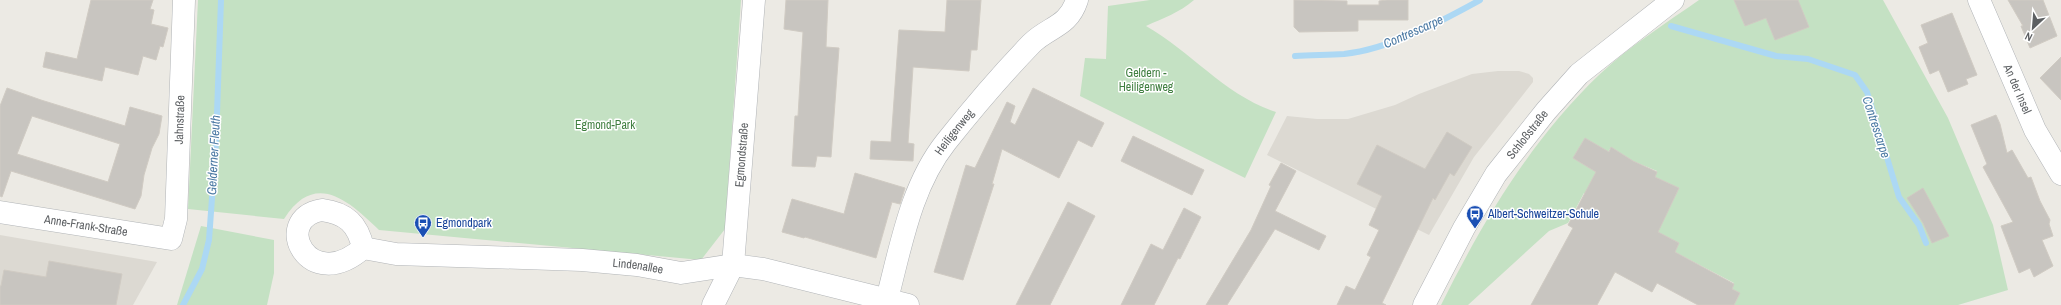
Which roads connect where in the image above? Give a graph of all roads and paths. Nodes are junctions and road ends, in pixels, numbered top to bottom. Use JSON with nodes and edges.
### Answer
{"nodes":[{"id":1,"x":184,"y":0,"type":"edge"},
{"id":2,"x":754,"y":0,"type":"edge"},
{"id":3,"x":1077,"y":0,"type":"edge"},
{"id":4,"x":1673,"y":0,"type":"edge"},
{"id":5,"x":1979,"y":0,"type":"edge"},
{"id":6,"x":2061,"y":174,"type":"edge"},
{"id":7,"x":0,"y":212,"type":"edge"},
{"id":8,"x":171,"y":239,"type":"joint"},
{"id":9,"x":363,"y":248,"type":"dead end"},
{"id":10,"x":733,"y":266,"type":"junction"},
{"id":11,"x":887,"y":299,"type":"junction"},
{"id":12,"x":713,"y":305,"type":"edge"},
{"id":13,"x":908,"y":305,"type":"edge"},
{"id":14,"x":1424,"y":305,"type":"edge"}],
"edges":[{"from":1,"to":8,"type":"street","name":"Jahnstraße"},
{"from":2,"to":10,"type":"street","name":"Egmondstraße"},
{"from":3,"to":11,"type":"street","name":"Heiligenweg"},
{"from":4,"to":14,"type":"street","name":"Schloßstraße"},
{"from":5,"to":6,"type":"street","name":"An der Insel"},
{"from":7,"to":8,"type":"street","name":"Anne-Frank-Straße"},
{"from":9,"to":10,"type":"street","name":"Lindenallee"},
{"from":10,"to":11,"type":"street","name":"Lindenallee"},
{"from":10,"to":12,"type":"street","name":"Egmondstraße"},
{"from":11,"to":13,"type":"street","name":"Lindenallee"}]}
